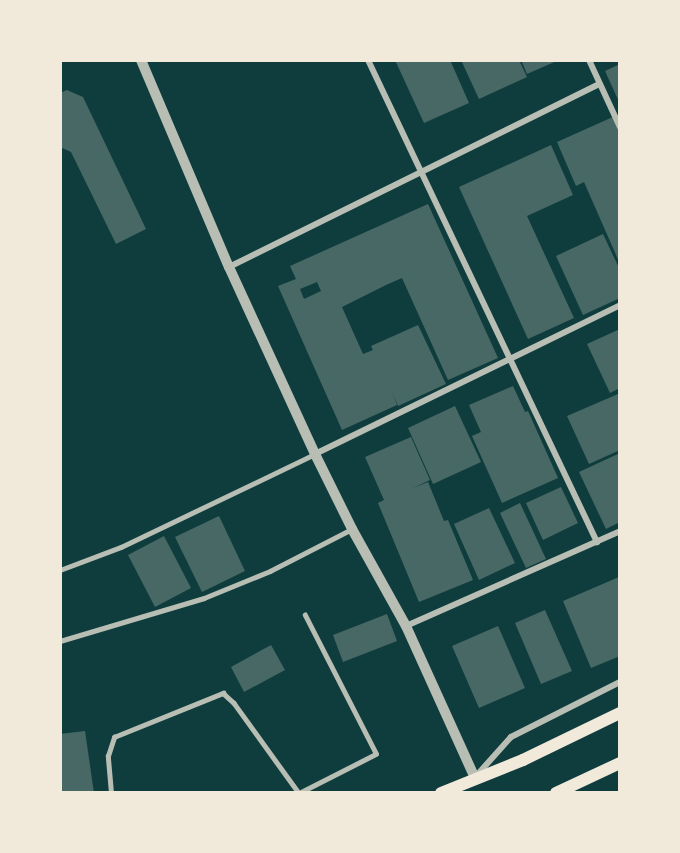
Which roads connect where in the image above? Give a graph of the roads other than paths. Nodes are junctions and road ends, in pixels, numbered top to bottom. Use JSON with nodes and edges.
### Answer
{"nodes":[{"id":1,"x":141,"y":60,"type":"edge"},
{"id":2,"x":368,"y":60,"type":"edge"},
{"id":3,"x":589,"y":60,"type":"edge"},
{"id":4,"x":599,"y":84,"type":"junction"},
{"id":5,"x":620,"y":128,"type":"edge"},
{"id":6,"x":419,"y":172,"type":"junction"},
{"id":7,"x":229,"y":267,"type":"junction"},
{"id":8,"x":620,"y":305,"type":"edge"},
{"id":9,"x":510,"y":360,"type":"junction"},
{"id":10,"x":315,"y":454,"type":"junction"},
{"id":11,"x":352,"y":529,"type":"junction"},
{"id":12,"x":620,"y":531,"type":"edge"},
{"id":13,"x":597,"y":542,"type":"junction"},
{"id":14,"x":60,"y":570,"type":"edge"},
{"id":15,"x":305,"y":615,"type":"dead end"},
{"id":16,"x":406,"y":626,"type":"junction"},
{"id":17,"x":60,"y":641,"type":"edge"},
{"id":18,"x":620,"y":682,"type":"edge"},
{"id":19,"x":620,"y":713,"type":"edge"},
{"id":20,"x":620,"y":763,"type":"edge"},
{"id":21,"x":475,"y":778,"type":"junction"},
{"id":22,"x":111,"y":793,"type":"edge"},
{"id":23,"x":441,"y":793,"type":"edge"},
{"id":24,"x":556,"y":793,"type":"edge"}],
"edges":[{"from":1,"to":7,"type":"street"},
{"from":2,"to":6,"type":"street"},
{"from":3,"to":4,"type":"street"},
{"from":4,"to":5,"type":"street"},
{"from":4,"to":6,"type":"street"},
{"from":6,"to":7,"type":"street"},
{"from":6,"to":9,"type":"street"},
{"from":7,"to":10,"type":"street"},
{"from":8,"to":9,"type":"street"},
{"from":9,"to":10,"type":"street"},
{"from":9,"to":13,"type":"street"},
{"from":10,"to":11,"type":"street"},
{"from":10,"to":14,"type":"lane"},
{"from":11,"to":16,"type":"street"},
{"from":11,"to":17,"type":"lane"},
{"from":12,"to":13,"type":"street"},
{"from":13,"to":16,"type":"street"},
{"from":15,"to":22,"type":"lane"},
{"from":16,"to":21,"type":"street"},
{"from":18,"to":21,"type":"street"},
{"from":19,"to":21,"type":"main road"},
{"from":20,"to":24,"type":"main road"},
{"from":21,"to":23,"type":"main road"}]}
